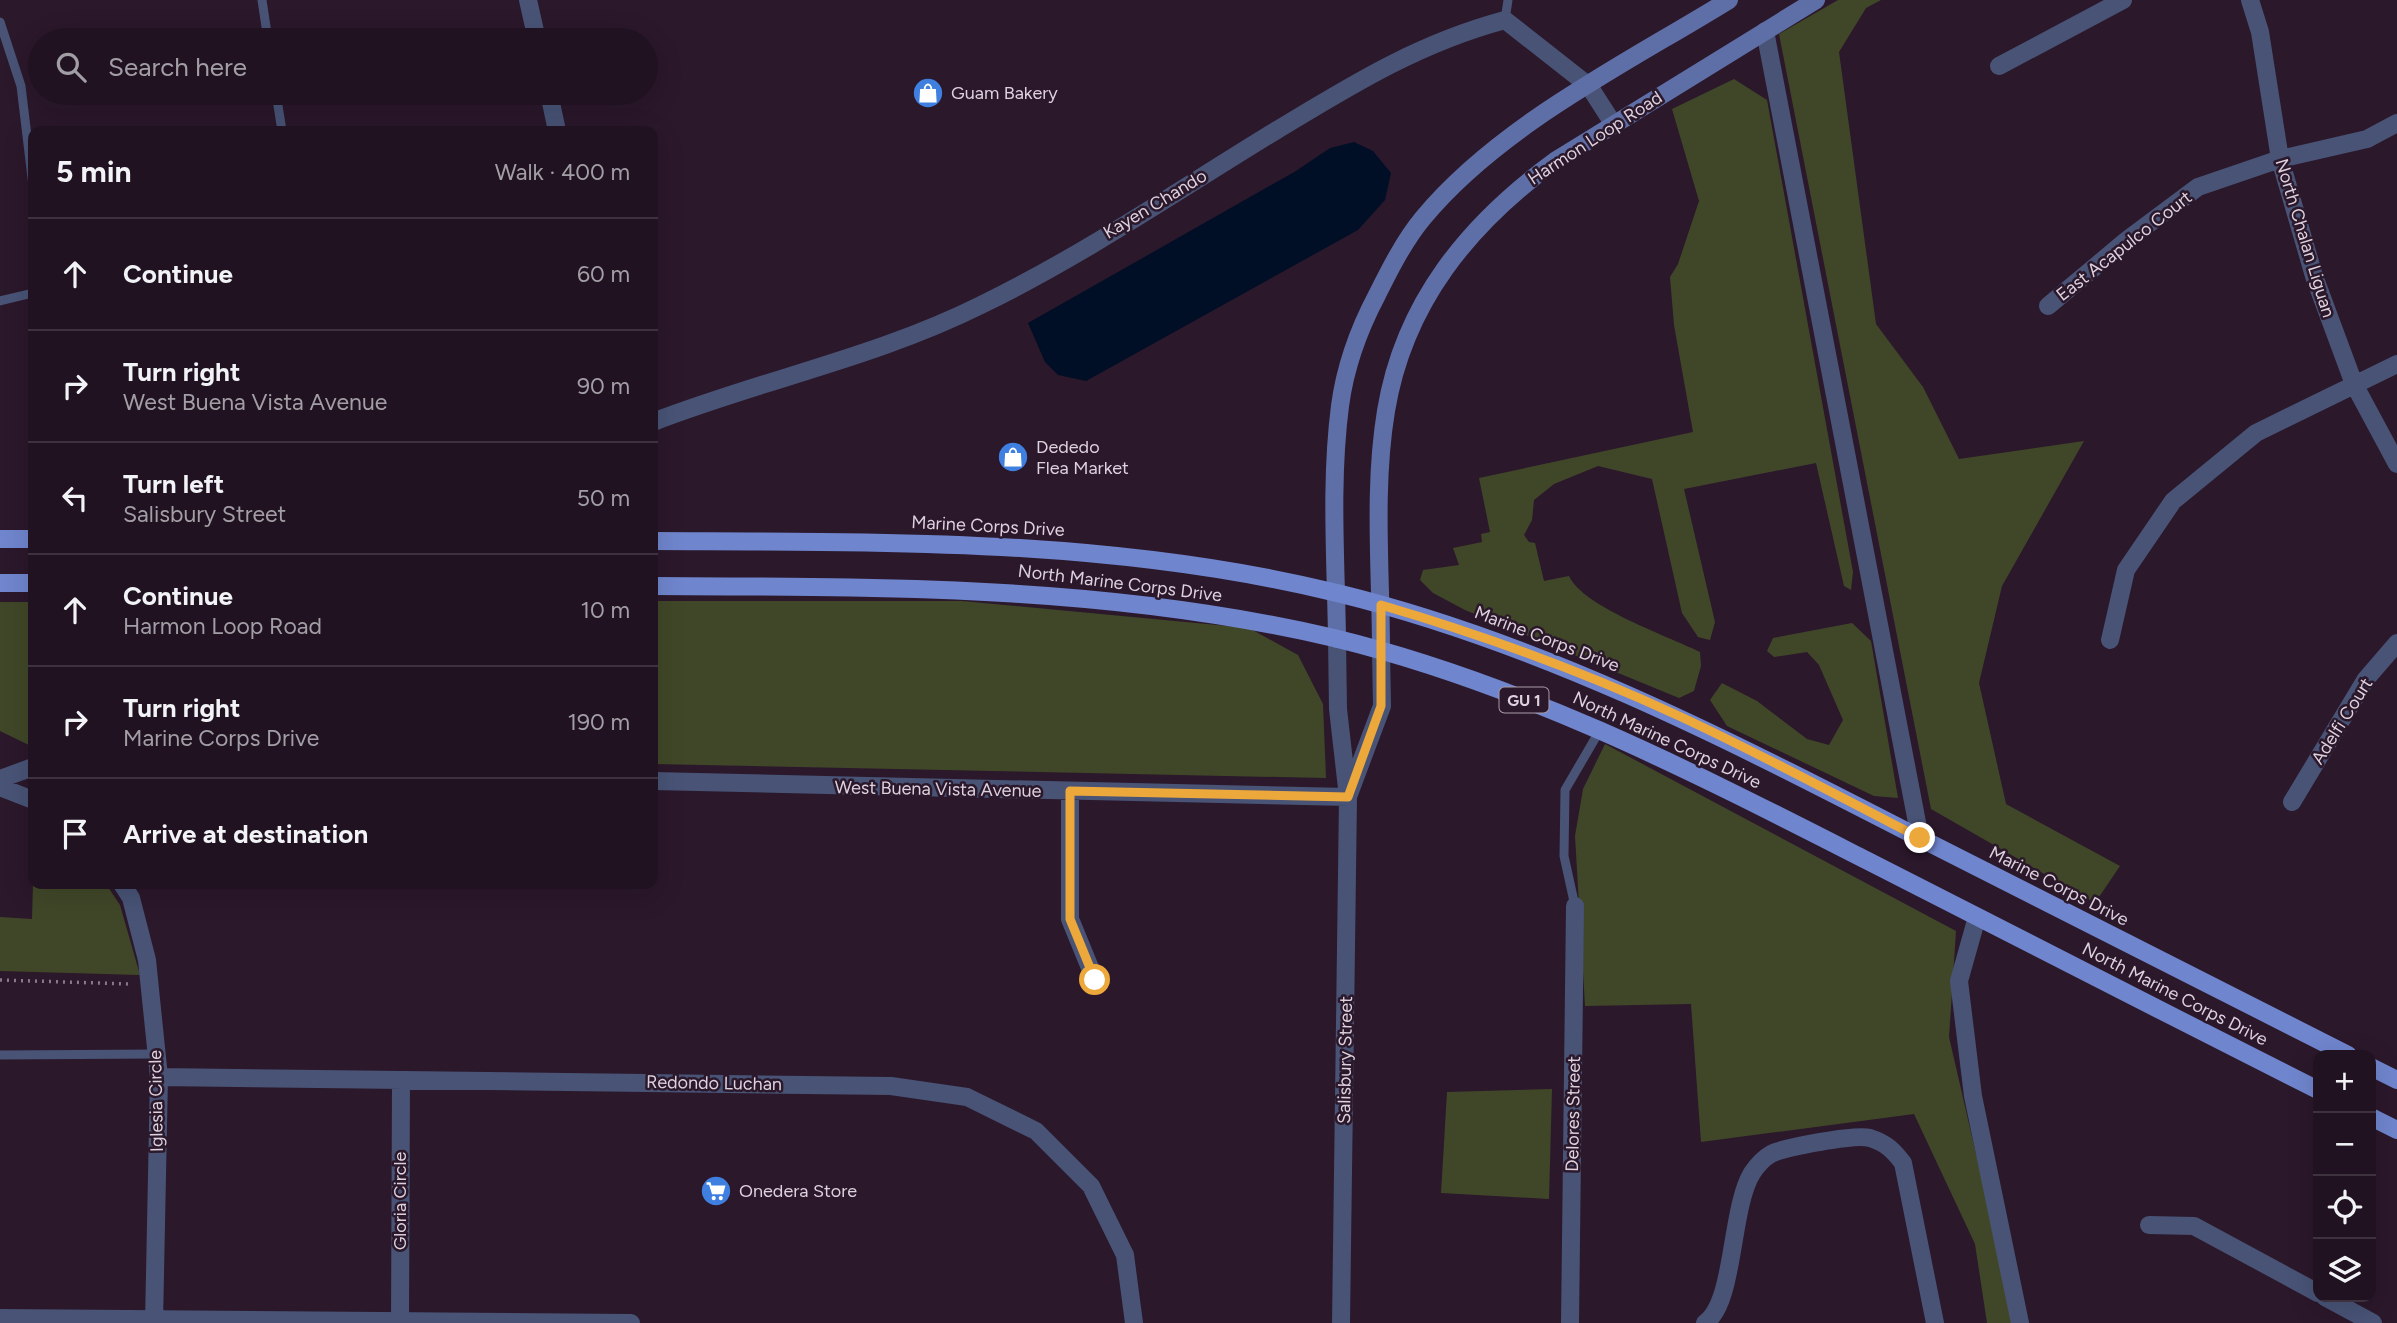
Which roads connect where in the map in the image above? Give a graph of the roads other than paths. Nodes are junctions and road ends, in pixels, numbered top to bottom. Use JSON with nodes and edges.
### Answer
{"nodes":[{"id":1,"x":262,"y":0,"type":"edge"},
{"id":2,"x":528,"y":0,"type":"edge"},
{"id":3,"x":1508,"y":0,"type":"edge"},
{"id":4,"x":1729,"y":0,"type":"edge"},
{"id":5,"x":1816,"y":0,"type":"edge"},
{"id":6,"x":2123,"y":0,"type":"edge"},
{"id":7,"x":2250,"y":0,"type":"edge"},
{"id":8,"x":1505,"y":20,"type":"junction"},
{"id":9,"x":0,"y":22,"type":"edge"},
{"id":10,"x":266,"y":28,"type":"edge"},
{"id":11,"x":534,"y":28,"type":"edge"},
{"id":12,"x":1765,"y":31,"type":"junction"},
{"id":13,"x":1998,"y":66,"type":"dead end"},
{"id":14,"x":1589,"y":86,"type":"junction"},
{"id":15,"x":278,"y":105,"type":"edge"},
{"id":16,"x":552,"y":105,"type":"edge"},
{"id":17,"x":2397,"y":122,"type":"edge"},
{"id":18,"x":1614,"y":125,"type":"junction"},
{"id":19,"x":281,"y":126,"type":"edge"},
{"id":20,"x":556,"y":126,"type":"edge"},
{"id":21,"x":28,"y":144,"type":"edge"},
{"id":22,"x":2280,"y":159,"type":"junction"},
{"id":23,"x":28,"y":294,"type":"edge"},
{"id":24,"x":0,"y":301,"type":"edge"},
{"id":25,"x":2048,"y":306,"type":"dead end"},
{"id":26,"x":2397,"y":364,"type":"edge"},
{"id":27,"x":2354,"y":384,"type":"junction"},
{"id":28,"x":658,"y":420,"type":"edge"},
{"id":29,"x":2397,"y":464,"type":"edge"},
{"id":30,"x":0,"y":539,"type":"edge"},
{"id":31,"x":28,"y":539,"type":"edge"},
{"id":32,"x":658,"y":541,"type":"edge"},
{"id":33,"x":0,"y":583,"type":"edge"},
{"id":34,"x":28,"y":583,"type":"edge"},
{"id":35,"x":658,"y":586,"type":"edge"},
{"id":36,"x":1336,"y":593,"type":"junction"},
{"id":37,"x":1381,"y":605,"type":"junction"},
{"id":38,"x":1336,"y":639,"type":"junction"},
{"id":39,"x":2110,"y":640,"type":"dead end"},
{"id":40,"x":2397,"y":643,"type":"edge"},
{"id":41,"x":1381,"y":651,"type":"junction"},
{"id":42,"x":1600,"y":730,"type":"junction"},
{"id":43,"x":28,"y":769,"type":"edge"},
{"id":44,"x":0,"y":779,"type":"edge"},
{"id":45,"x":658,"y":781,"type":"edge"},
{"id":46,"x":0,"y":787,"type":"edge"},
{"id":47,"x":1070,"y":791,"type":"junction"},
{"id":48,"x":1348,"y":797,"type":"junction"},
{"id":49,"x":28,"y":798,"type":"edge"},
{"id":50,"x":2292,"y":802,"type":"dead end"},
{"id":51,"x":1920,"y":838,"type":"junction"},
{"id":52,"x":125,"y":889,"type":"edge"},
{"id":53,"x":1575,"y":906,"type":"joint"},
{"id":54,"x":1977,"y":917,"type":"junction"},
{"id":55,"x":1095,"y":980,"type":"dead end"},
{"id":56,"x":2338,"y":1050,"type":"edge"},
{"id":57,"x":157,"y":1054,"type":"junction"},
{"id":58,"x":0,"y":1055,"type":"edge"},
{"id":59,"x":2376,"y":1070,"type":"edge"},
{"id":60,"x":159,"y":1077,"type":"junction"},
{"id":61,"x":401,"y":1080,"type":"junction"},
{"id":62,"x":2397,"y":1080,"type":"edge"},
{"id":63,"x":2313,"y":1087,"type":"edge"},
{"id":64,"x":2376,"y":1120,"type":"edge"},
{"id":65,"x":2397,"y":1130,"type":"edge"},
{"id":66,"x":2149,"y":1225,"type":"dead end"},
{"id":67,"x":2313,"y":1290,"type":"edge"},
{"id":68,"x":2334,"y":1302,"type":"edge"},
{"id":69,"x":0,"y":1318,"type":"edge"},
{"id":70,"x":95,"y":1320,"type":"edge"},
{"id":71,"x":154,"y":1320,"type":"edge"},
{"id":72,"x":400,"y":1321,"type":"edge"},
{"id":73,"x":631,"y":1323,"type":"edge"},
{"id":74,"x":1134,"y":1323,"type":"edge"},
{"id":75,"x":1341,"y":1323,"type":"edge"},
{"id":76,"x":1570,"y":1323,"type":"edge"},
{"id":77,"x":1705,"y":1323,"type":"edge"},
{"id":78,"x":1935,"y":1323,"type":"edge"},
{"id":79,"x":2020,"y":1323,"type":"edge"},
{"id":80,"x":2373,"y":1323,"type":"edge"}],
"edges":[{"from":1,"to":10,"type":"lane"},
{"from":2,"to":11,"type":"street"},
{"from":3,"to":8,"type":"lane"},
{"from":4,"to":14,"type":"main road"},
{"from":5,"to":12,"type":"main road","name":"Harmon Loop Road"},
{"from":6,"to":13,"type":"street"},
{"from":7,"to":22,"type":"street","name":"North Chalan Liguan"},
{"from":8,"to":14,"type":"street"},
{"from":8,"to":28,"type":"street","name":"Kayen Chando"},
{"from":9,"to":21,"type":"lane"},
{"from":12,"to":18,"type":"main road","name":"Harmon Loop Road"},
{"from":12,"to":51,"type":"street"},
{"from":14,"to":18,"type":"street"},
{"from":14,"to":36,"type":"main road"},
{"from":15,"to":19,"type":"lane"},
{"from":16,"to":20,"type":"street"},
{"from":17,"to":22,"type":"street","name":"East Acapulco Court"},
{"from":18,"to":37,"type":"main road","name":"Harmon Loop Road"},
{"from":22,"to":25,"type":"street","name":"East Acapulco Court"},
{"from":22,"to":27,"type":"street","name":"North Chalan Liguan"},
{"from":23,"to":24,"type":"lane"},
{"from":26,"to":27,"type":"street"},
{"from":27,"to":29,"type":"street","name":"North Chalan Liguan"},
{"from":27,"to":39,"type":"street"},
{"from":30,"to":31,"type":"main road"},
{"from":32,"to":36,"type":"main road","name":"Marine Corps Drive","number":"GU 1"},
{"from":33,"to":34,"type":"main road"},
{"from":35,"to":38,"type":"main road","name":"North Marine Corps Drive","number":"GU 1"},
{"from":36,"to":37,"type":"main road","name":"Marine Corps Drive","number":"GU 1"},
{"from":36,"to":38,"type":"main road"},
{"from":37,"to":41,"type":"main road","name":"Harmon Loop Road"},
{"from":37,"to":51,"type":"main road","name":"Marine Corps Drive","number":"GU 1"},
{"from":38,"to":41,"type":"main road","name":"North Marine Corps Drive","number":"GU 1"},
{"from":38,"to":48,"type":"street","name":"Salisbury Street"},
{"from":40,"to":50,"type":"street","name":"Adelfi Court"},
{"from":41,"to":42,"type":"main road","name":"North Marine Corps Drive","number":"GU 1"},
{"from":41,"to":48,"type":"street","name":"Salisbury Street"},
{"from":42,"to":53,"type":"lane"},
{"from":42,"to":54,"type":"main road","name":"North Marine Corps Drive","number":"GU 1"},
{"from":43,"to":44,"type":"street"},
{"from":45,"to":47,"type":"street","name":"West Buena Vista Avenue"},
{"from":46,"to":49,"type":"street"},
{"from":47,"to":48,"type":"street","name":"West Buena Vista Avenue"},
{"from":47,"to":55,"type":"street"},
{"from":48,"to":75,"type":"street","name":"Salisbury Street"},
{"from":51,"to":56,"type":"main road","name":"Marine Corps Drive","number":"GU 1"},
{"from":52,"to":57,"type":"street","name":"Iglesia Circle"},
{"from":53,"to":76,"type":"street","name":"Delores Street"},
{"from":54,"to":63,"type":"main road","name":"North Marine Corps Drive","number":"GU 1"},
{"from":54,"to":79,"type":"street"},
{"from":57,"to":58,"type":"lane"},
{"from":57,"to":60,"type":"street","name":"Iglesia Circle"},
{"from":59,"to":62,"type":"main road"},
{"from":60,"to":61,"type":"street","name":"Redondo Luchan"},
{"from":60,"to":71,"type":"street","name":"Iglesia Circle"},
{"from":61,"to":72,"type":"street","name":"Gloria Circle"},
{"from":61,"to":74,"type":"street","name":"Redondo Luchan"},
{"from":64,"to":65,"type":"main road"},
{"from":66,"to":67,"type":"street"},
{"from":68,"to":80,"type":"street"},
{"from":69,"to":70,"type":"street"},
{"from":70,"to":71,"type":"street"},
{"from":71,"to":72,"type":"street"},
{"from":72,"to":73,"type":"street"},
{"from":77,"to":78,"type":"street"}]}
